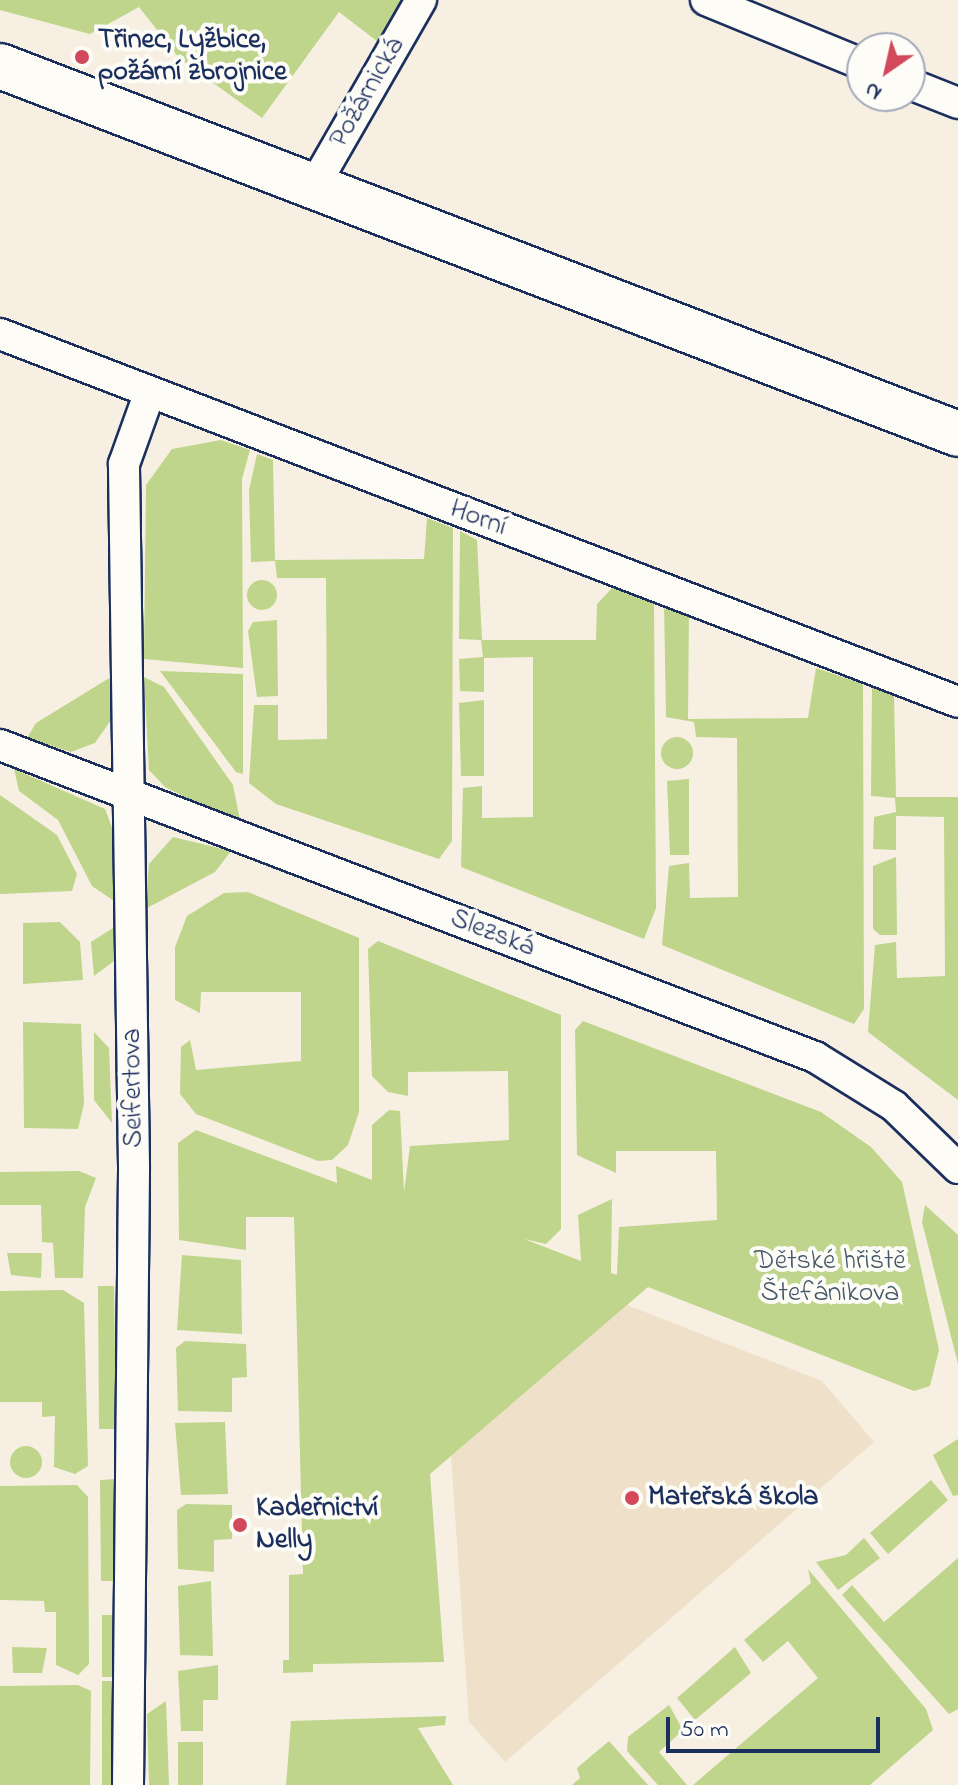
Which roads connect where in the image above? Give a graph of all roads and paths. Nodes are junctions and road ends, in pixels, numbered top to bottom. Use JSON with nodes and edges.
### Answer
{"nodes":[{"id":1,"x":421,"y":0,"type":"edge"},
{"id":2,"x":706,"y":0,"type":"edge"},
{"id":3,"x":846,"y":57,"type":"edge"},
{"id":4,"x":0,"y":66,"type":"edge"},
{"id":5,"x":926,"y":90,"type":"edge"},
{"id":6,"x":958,"y":103,"type":"edge"},
{"id":7,"x":314,"y":186,"type":"junction"},
{"id":8,"x":0,"y":334,"type":"edge"},
{"id":9,"x":149,"y":394,"type":"junction"},
{"id":10,"x":958,"y":434,"type":"edge"},
{"id":11,"x":958,"y":702,"type":"edge"},
{"id":12,"x":0,"y":745,"type":"edge"},
{"id":13,"x":131,"y":798,"type":"junction"},
{"id":14,"x":958,"y":1168,"type":"edge"},
{"id":15,"x":128,"y":1785,"type":"edge"}],
"edges":[{"from":1,"to":7,"type":"street","name":"Požárnická"},
{"from":2,"to":3,"type":"street"},
{"from":4,"to":7,"type":"main road"},
{"from":5,"to":6,"type":"street"},
{"from":7,"to":10,"type":"main road"},
{"from":8,"to":9,"type":"street","name":"Horní"},
{"from":9,"to":11,"type":"street","name":"Horní"},
{"from":9,"to":13,"type":"street","name":"Seifertova"},
{"from":12,"to":13,"type":"street","name":"Slezská"},
{"from":13,"to":14,"type":"street","name":"Slezská"},
{"from":13,"to":15,"type":"street","name":"Seifertova"}]}
